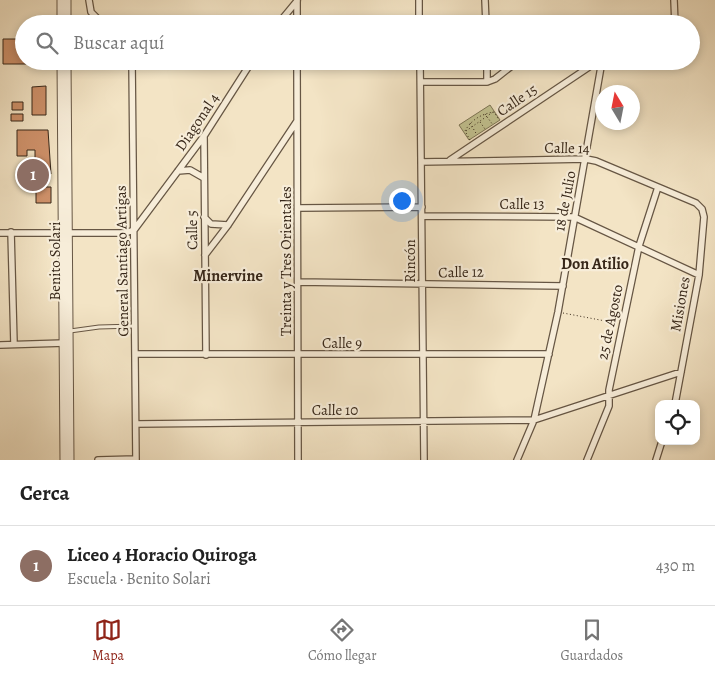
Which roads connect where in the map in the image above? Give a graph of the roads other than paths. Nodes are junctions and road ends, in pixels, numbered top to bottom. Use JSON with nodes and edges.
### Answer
{"nodes":[{"id":1,"x":61,"y":0,"type":"edge"},
{"id":2,"x":67,"y":0,"type":"edge"},
{"id":3,"x":89,"y":0,"type":"edge"},
{"id":4,"x":297,"y":0,"type":"edge"},
{"id":5,"x":419,"y":0,"type":"edge"},
{"id":6,"x":485,"y":0,"type":"edge"},
{"id":7,"x":674,"y":0,"type":"edge"},
{"id":8,"x":61,"y":15,"type":"edge"},
{"id":9,"x":67,"y":15,"type":"edge"},
{"id":10,"x":94,"y":15,"type":"edge"},
{"id":11,"x":285,"y":15,"type":"edge"},
{"id":12,"x":297,"y":15,"type":"edge"},
{"id":13,"x":419,"y":15,"type":"edge"},
{"id":14,"x":486,"y":15,"type":"edge"},
{"id":15,"x":675,"y":15,"type":"edge"},
{"id":16,"x":61,"y":70,"type":"edge"},
{"id":17,"x":67,"y":70,"type":"edge"},
{"id":18,"x":132,"y":70,"type":"edge"},
{"id":19,"x":246,"y":70,"type":"edge"},
{"id":20,"x":298,"y":70,"type":"edge"},
{"id":21,"x":420,"y":70,"type":"edge"},
{"id":22,"x":487,"y":70,"type":"edge"},
{"id":23,"x":506,"y":70,"type":"edge"},
{"id":24,"x":585,"y":70,"type":"edge"},
{"id":25,"x":601,"y":70,"type":"edge"},
{"id":26,"x":421,"y":82,"type":"junction"},
{"id":27,"x":487,"y":82,"type":"junction"},
{"id":28,"x":298,"y":120,"type":"junction"},
{"id":29,"x":204,"y":136,"type":"junction"},
{"id":30,"x":586,"y":159,"type":"junction"},
{"id":31,"x":450,"y":160,"type":"junction"},
{"id":32,"x":422,"y":162,"type":"junction"},
{"id":33,"x":178,"y":171,"type":"junction"},
{"id":34,"x":204,"y":178,"type":"junction"},
{"id":35,"x":658,"y":188,"type":"junction"},
{"id":36,"x":422,"y":207,"type":"junction"},
{"id":37,"x":298,"y":208,"type":"junction"},
{"id":38,"x":702,"y":209,"type":"joint"},
{"id":39,"x":422,"y":216,"type":"junction"},
{"id":40,"x":204,"y":217,"type":"junction"},
{"id":41,"x":574,"y":217,"type":"junction"},
{"id":42,"x":228,"y":225,"type":"junction"},
{"id":43,"x":134,"y":230,"type":"junction"},
{"id":44,"x":0,"y":232,"type":"edge"},
{"id":45,"x":11,"y":232,"type":"junction"},
{"id":46,"x":66,"y":233,"type":"junction"},
{"id":47,"x":638,"y":246,"type":"junction"},
{"id":48,"x":206,"y":255,"type":"junction"},
{"id":49,"x":698,"y":275,"type":"junction"},
{"id":50,"x":299,"y":282,"type":"junction"},
{"id":51,"x":422,"y":285,"type":"junction"},
{"id":52,"x":563,"y":286,"type":"junction"},
{"id":53,"x":135,"y":326,"type":"junction"},
{"id":54,"x":69,"y":331,"type":"junction"},
{"id":55,"x":67,"y":343,"type":"junction"},
{"id":56,"x":14,"y":344,"type":"junction"},
{"id":57,"x":0,"y":345,"type":"edge"},
{"id":58,"x":135,"y":354,"type":"junction"},
{"id":59,"x":549,"y":354,"type":"junction"},
{"id":60,"x":206,"y":355,"type":"junction"},
{"id":61,"x":424,"y":355,"type":"junction"},
{"id":62,"x":299,"y":356,"type":"junction"},
{"id":63,"x":681,"y":372,"type":"junction"},
{"id":64,"x":608,"y":396,"type":"junction"},
{"id":65,"x":676,"y":400,"type":"edge"},
{"id":66,"x":534,"y":420,"type":"junction"},
{"id":67,"x":298,"y":422,"type":"junction"},
{"id":68,"x":424,"y":422,"type":"junction"},
{"id":69,"x":136,"y":424,"type":"junction"},
{"id":70,"x":661,"y":445,"type":"edge"},
{"id":71,"x":136,"y":459,"type":"edge"},
{"id":72,"x":64,"y":460,"type":"edge"},
{"id":73,"x":70,"y":460,"type":"edge"},
{"id":74,"x":98,"y":460,"type":"edge"},
{"id":75,"x":298,"y":460,"type":"edge"},
{"id":76,"x":424,"y":460,"type":"edge"},
{"id":77,"x":517,"y":460,"type":"edge"},
{"id":78,"x":587,"y":460,"type":"edge"},
{"id":79,"x":656,"y":460,"type":"edge"}],
"edges":[{"from":1,"to":8,"type":"street"},
{"from":2,"to":9,"type":"street"},
{"from":3,"to":10,"type":"street"},
{"from":4,"to":11,"type":"street"},
{"from":4,"to":12,"type":"street"},
{"from":5,"to":13,"type":"street"},
{"from":6,"to":14,"type":"street"},
{"from":7,"to":15,"type":"street"},
{"from":16,"to":46,"type":"street","name":"Benito Solari"},
{"from":17,"to":46,"type":"street","name":"Benito Solari"},
{"from":18,"to":43,"type":"street","name":"General Santiago Artigas"},
{"from":19,"to":29,"type":"street","name":"Diagonal 4"},
{"from":20,"to":28,"type":"street","name":"Treinta y Tres Orientales"},
{"from":21,"to":26,"type":"street","name":"Rincón"},
{"from":22,"to":27,"type":"street"},
{"from":23,"to":27,"type":"street"},
{"from":24,"to":31,"type":"street","name":"Calle 15"},
{"from":25,"to":30,"type":"street","name":"18 de Julio"},
{"from":26,"to":27,"type":"street"},
{"from":26,"to":32,"type":"street","name":"Rincón"},
{"from":28,"to":37,"type":"street","name":"Treinta y Tres Orientales"},
{"from":28,"to":42,"type":"street"},
{"from":29,"to":33,"type":"street","name":"Diagonal 4"},
{"from":29,"to":34,"type":"street","name":"Calle 5"},
{"from":30,"to":31,"type":"street","name":"Calle 14"},
{"from":30,"to":35,"type":"street","name":"Calle 14"},
{"from":30,"to":41,"type":"street","name":"18 de Julio"},
{"from":31,"to":32,"type":"street","name":"Calle 14"},
{"from":32,"to":36,"type":"street","name":"Rincón"},
{"from":33,"to":34,"type":"street","name":"Diagonal 4"},
{"from":33,"to":43,"type":"street","name":"Diagonal 4"},
{"from":34,"to":40,"type":"street","name":"Calle 5"},
{"from":35,"to":38,"type":"street","name":"Calle 14"},
{"from":35,"to":47,"type":"street","name":"25 de Agosto"},
{"from":36,"to":37,"type":"street"},
{"from":36,"to":39,"type":"street","name":"Rincón"},
{"from":37,"to":50,"type":"street","name":"Treinta y Tres Orientales"},
{"from":38,"to":49,"type":"street","name":"Misiones"},
{"from":39,"to":41,"type":"street","name":"Calle 13"},
{"from":39,"to":51,"type":"street","name":"Rincón"},
{"from":40,"to":42,"type":"street"},
{"from":40,"to":48,"type":"street","name":"Calle 5"},
{"from":41,"to":47,"type":"street","name":"Calle 13"},
{"from":41,"to":52,"type":"street","name":"18 de Julio"},
{"from":42,"to":48,"type":"street"},
{"from":43,"to":46,"type":"street"},
{"from":43,"to":53,"type":"street","name":"General Santiago Artigas"},
{"from":44,"to":45,"type":"street"},
{"from":45,"to":46,"type":"street"},
{"from":45,"to":56,"type":"street"},
{"from":46,"to":54,"type":"street","name":"Benito Solari"},
{"from":46,"to":55,"type":"street","name":"Benito Solari"},
{"from":47,"to":49,"type":"street","name":"Calle 13"},
{"from":47,"to":64,"type":"street","name":"25 de Agosto"},
{"from":48,"to":60,"type":"street","name":"Calle 5"},
{"from":49,"to":63,"type":"street","name":"Misiones"},
{"from":50,"to":51,"type":"street","name":"Calle 12"},
{"from":50,"to":62,"type":"street","name":"Treinta y Tres Orientales"},
{"from":51,"to":52,"type":"street","name":"Calle 12"},
{"from":51,"to":61,"type":"street","name":"Rincón"},
{"from":52,"to":59,"type":"street","name":"18 de Julio"},
{"from":53,"to":54,"type":"lane"},
{"from":53,"to":58,"type":"street","name":"General Santiago Artigas"},
{"from":54,"to":55,"type":"street","name":"Benito Solari"},
{"from":55,"to":56,"type":"street"},
{"from":55,"to":72,"type":"street","name":"Benito Solari"},
{"from":55,"to":73,"type":"street","name":"Benito Solari"},
{"from":56,"to":57,"type":"street"},
{"from":58,"to":60,"type":"street","name":"Calle 9"},
{"from":58,"to":69,"type":"street","name":"General Santiago Artigas"},
{"from":59,"to":61,"type":"street","name":"Calle 9"},
{"from":59,"to":66,"type":"street","name":"18 de Julio"},
{"from":60,"to":62,"type":"street","name":"Calle 9"},
{"from":61,"to":62,"type":"street","name":"Calle 9"},
{"from":61,"to":68,"type":"street","name":"Rincón"},
{"from":62,"to":67,"type":"street","name":"Treinta y Tres Orientales"},
{"from":63,"to":64,"type":"street","name":"Calle 10"},
{"from":63,"to":65,"type":"street","name":"Misiones"},
{"from":64,"to":66,"type":"street","name":"Calle 10"},
{"from":64,"to":78,"type":"street","name":"25 de Agosto"},
{"from":66,"to":68,"type":"street","name":"Calle 10"},
{"from":66,"to":77,"type":"street","name":"18 de Julio"},
{"from":67,"to":68,"type":"street","name":"Calle 10"},
{"from":67,"to":69,"type":"street","name":"Calle 10"},
{"from":67,"to":75,"type":"street","name":"Treinta y Tres Orientales"},
{"from":68,"to":76,"type":"street","name":"Rincón"},
{"from":69,"to":71,"type":"street","name":"General Santiago Artigas"},
{"from":70,"to":79,"type":"street"},
{"from":71,"to":74,"type":"street"}]}
